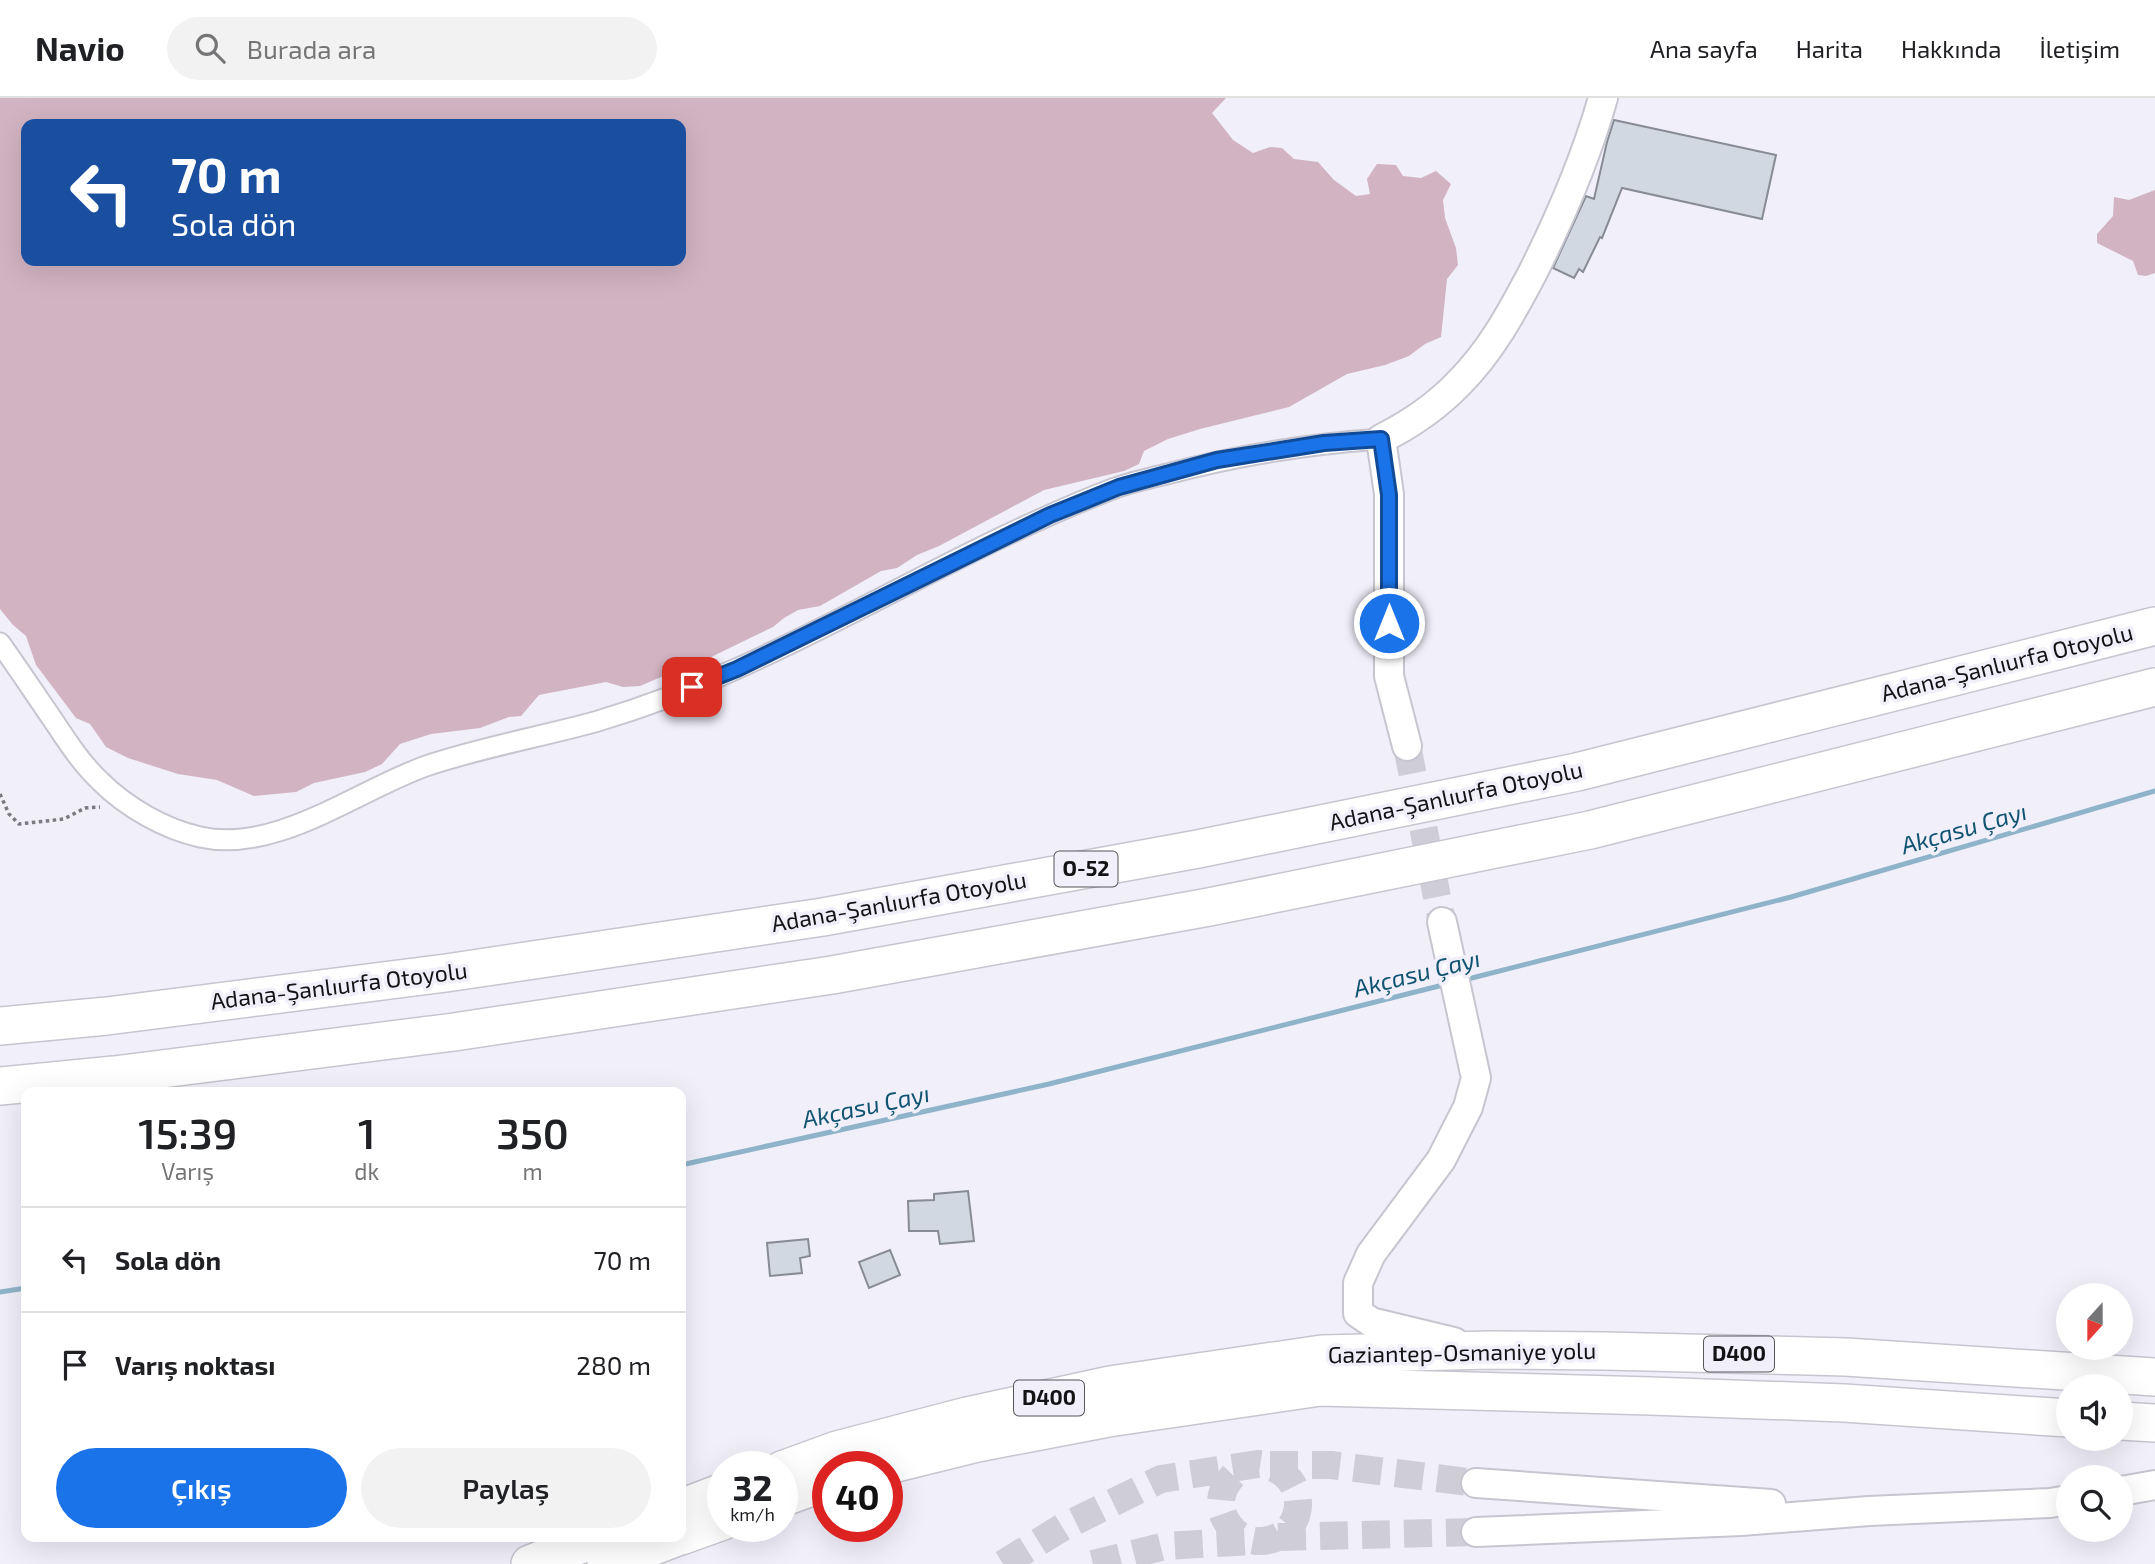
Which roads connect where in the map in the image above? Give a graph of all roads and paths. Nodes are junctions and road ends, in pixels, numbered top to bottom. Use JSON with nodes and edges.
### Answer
{"nodes":[{"id":1,"x":1603,"y":98,"type":"edge"},
{"id":2,"x":1381,"y":439,"type":"junction"},
{"id":3,"x":2155,"y":626,"type":"edge"},
{"id":4,"x":0,"y":643,"type":"edge"},
{"id":5,"x":2155,"y":687,"type":"edge"},
{"id":6,"x":1406,"y":746,"type":"tunnel mouth"},
{"id":7,"x":0,"y":794,"type":"edge"},
{"id":8,"x":128,"y":805,"type":"junction"},
{"id":9,"x":1442,"y":922,"type":"tunnel mouth"},
{"id":10,"x":0,"y":1026,"type":"edge"},
{"id":11,"x":0,"y":1086,"type":"edge"},
{"id":12,"x":1491,"y":1350,"type":"junction"},
{"id":13,"x":2155,"y":1377,"type":"edge"},
{"id":14,"x":2056,"y":1417,"type":"edge"},
{"id":15,"x":2133,"y":1422,"type":"edge"},
{"id":16,"x":2155,"y":1423,"type":"edge"},
{"id":17,"x":903,"y":1461,"type":"edge"},
{"id":18,"x":798,"y":1464,"type":"edge"},
{"id":19,"x":1476,"y":1483,"type":"tunnel mouth"},
{"id":20,"x":2155,"y":1485,"type":"edge"},
{"id":21,"x":2133,"y":1489,"type":"edge"},
{"id":22,"x":707,"y":1498,"type":"edge"},
{"id":23,"x":2056,"y":1502,"type":"edge"},
{"id":24,"x":686,"y":1506,"type":"edge"},
{"id":25,"x":1868,"y":1511,"type":"junction"},
{"id":26,"x":707,"y":1527,"type":"edge"},
{"id":27,"x":1476,"y":1532,"type":"tunnel mouth"},
{"id":28,"x":686,"y":1534,"type":"edge"},
{"id":29,"x":587,"y":1542,"type":"edge"},
{"id":30,"x":664,"y":1542,"type":"edge"},
{"id":31,"x":534,"y":1562,"type":"edge"},
{"id":32,"x":606,"y":1564,"type":"edge"}],
"edges":[{"from":1,"to":2,"type":"street"},
{"from":2,"to":6,"type":"street"},
{"from":2,"to":8,"type":"street"},
{"from":3,"to":10,"type":"highway","name":"Adana-Şanlıurfa Otoyolu","number":"O-52"},
{"from":4,"to":8,"type":"street"},
{"from":5,"to":11,"type":"highway"},
{"from":7,"to":8,"type":"path"},
{"from":9,"to":12,"type":"street"},
{"from":12,"to":13,"type":"highway","name":"Gaziantep-Osmaniye yolu","number":"D400"},
{"from":12,"to":18,"type":"highway","name":"Gaziantep-Osmaniye yolu","number":"D400"},
{"from":14,"to":17,"type":"highway","name":"Gaziantep-Osmaniye yolu","number":"D400"},
{"from":15,"to":16,"type":"highway"},
{"from":19,"to":25,"type":"street"},
{"from":20,"to":21,"type":"street"},
{"from":22,"to":24,"type":"highway"},
{"from":23,"to":25,"type":"street"},
{"from":25,"to":27,"type":"street"},
{"from":26,"to":28,"type":"highway"},
{"from":29,"to":31,"type":"highway"},
{"from":30,"to":32,"type":"highway"}]}
